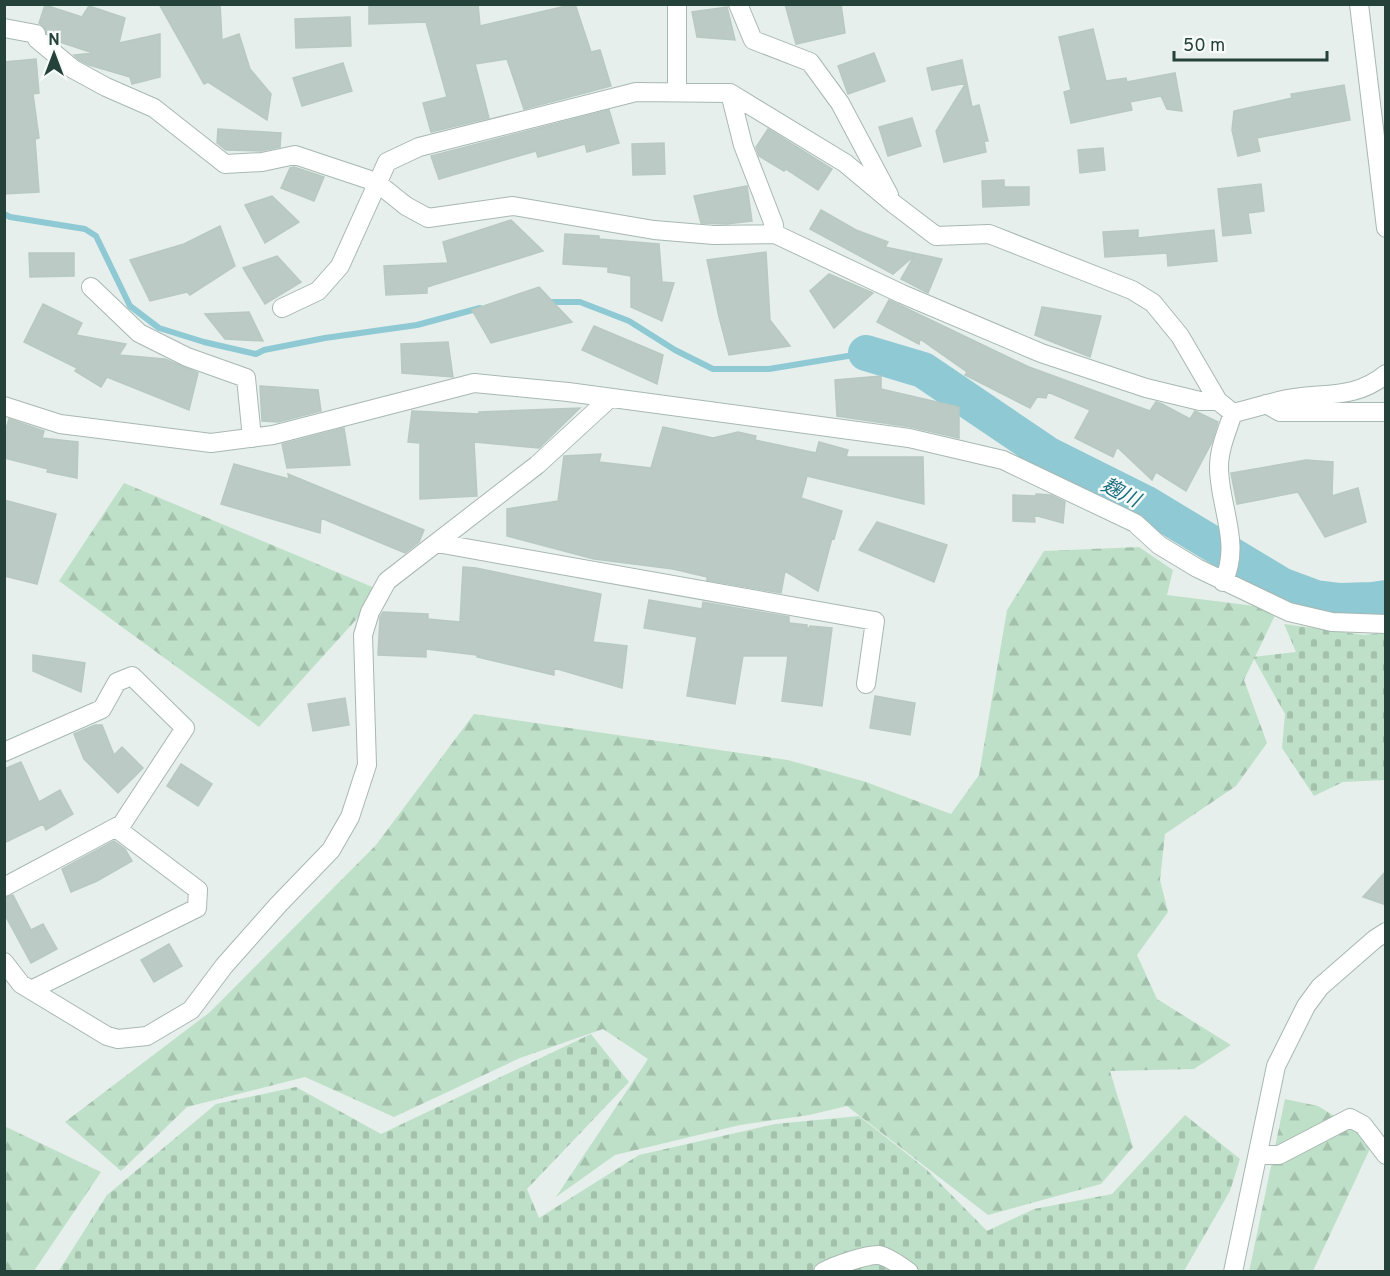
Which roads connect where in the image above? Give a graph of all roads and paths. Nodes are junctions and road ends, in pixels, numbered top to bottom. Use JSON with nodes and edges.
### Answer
{"nodes":[{"id":1,"x":677,"y":4,"type":"edge"},
{"id":2,"x":738,"y":4,"type":"edge"},
{"id":3,"x":1359,"y":4,"type":"edge"},
{"id":4,"x":4,"y":28,"type":"edge"},
{"id":5,"x":677,"y":92,"type":"junction"},
{"id":6,"x":730,"y":93,"type":"junction"},
{"id":7,"x":376,"y":182,"type":"junction"},
{"id":8,"x":894,"y":204,"type":"junction"},
{"id":9,"x":1386,"y":228,"type":"edge"},
{"id":10,"x":775,"y":234,"type":"junction"},
{"id":11,"x":91,"y":287,"type":"dead end"},
{"id":12,"x":282,"y":308,"type":"dead end"},
{"id":13,"x":1386,"y":374,"type":"edge"},
{"id":14,"x":610,"y":398,"type":"junction"},
{"id":15,"x":1218,"y":401,"type":"junction"},
{"id":16,"x":1266,"y":404,"type":"junction"},
{"id":17,"x":4,"y":406,"type":"edge"},
{"id":18,"x":1386,"y":412,"type":"edge"},
{"id":19,"x":1233,"y":414,"type":"junction"},
{"id":20,"x":252,"y":438,"type":"junction"},
{"id":21,"x":437,"y":543,"type":"junction"},
{"id":22,"x":1225,"y":578,"type":"junction"},
{"id":23,"x":1386,"y":624,"type":"edge"},
{"id":24,"x":866,"y":684,"type":"dead end"},
{"id":25,"x":4,"y":752,"type":"edge"},
{"id":26,"x":116,"y":828,"type":"junction"},
{"id":27,"x":4,"y":887,"type":"edge"},
{"id":28,"x":1386,"y":932,"type":"edge"},
{"id":29,"x":4,"y":962,"type":"edge"},
{"id":30,"x":31,"y":990,"type":"junction"},
{"id":31,"x":1258,"y":1155,"type":"junction"},
{"id":32,"x":1386,"y":1155,"type":"edge"},
{"id":33,"x":823,"y":1272,"type":"edge"},
{"id":34,"x":909,"y":1272,"type":"edge"},
{"id":35,"x":1233,"y":1272,"type":"edge"}],
"edges":[{"from":1,"to":5,"type":"street"},
{"from":2,"to":8,"type":"street"},
{"from":3,"to":9,"type":"street"},
{"from":4,"to":7,"type":"street"},
{"from":5,"to":6,"type":"street"},
{"from":5,"to":7,"type":"street"},
{"from":6,"to":8,"type":"street"},
{"from":6,"to":10,"type":"street"},
{"from":7,"to":10,"type":"street"},
{"from":7,"to":12,"type":"street"},
{"from":8,"to":15,"type":"street"},
{"from":10,"to":15,"type":"street"},
{"from":11,"to":20,"type":"street"},
{"from":13,"to":16,"type":"street"},
{"from":14,"to":20,"type":"street"},
{"from":14,"to":21,"type":"street"},
{"from":14,"to":22,"type":"street"},
{"from":15,"to":19,"type":"street"},
{"from":16,"to":18,"type":"street"},
{"from":16,"to":19,"type":"street"},
{"from":17,"to":20,"type":"street"},
{"from":19,"to":22,"type":"street"},
{"from":21,"to":24,"type":"street"},
{"from":21,"to":30,"type":"street"},
{"from":22,"to":23,"type":"street"},
{"from":25,"to":26,"type":"street"},
{"from":26,"to":27,"type":"street"},
{"from":26,"to":30,"type":"street"},
{"from":28,"to":31,"type":"street"},
{"from":29,"to":30,"type":"street"},
{"from":31,"to":32,"type":"street"},
{"from":31,"to":35,"type":"street"},
{"from":33,"to":34,"type":"street"}]}
